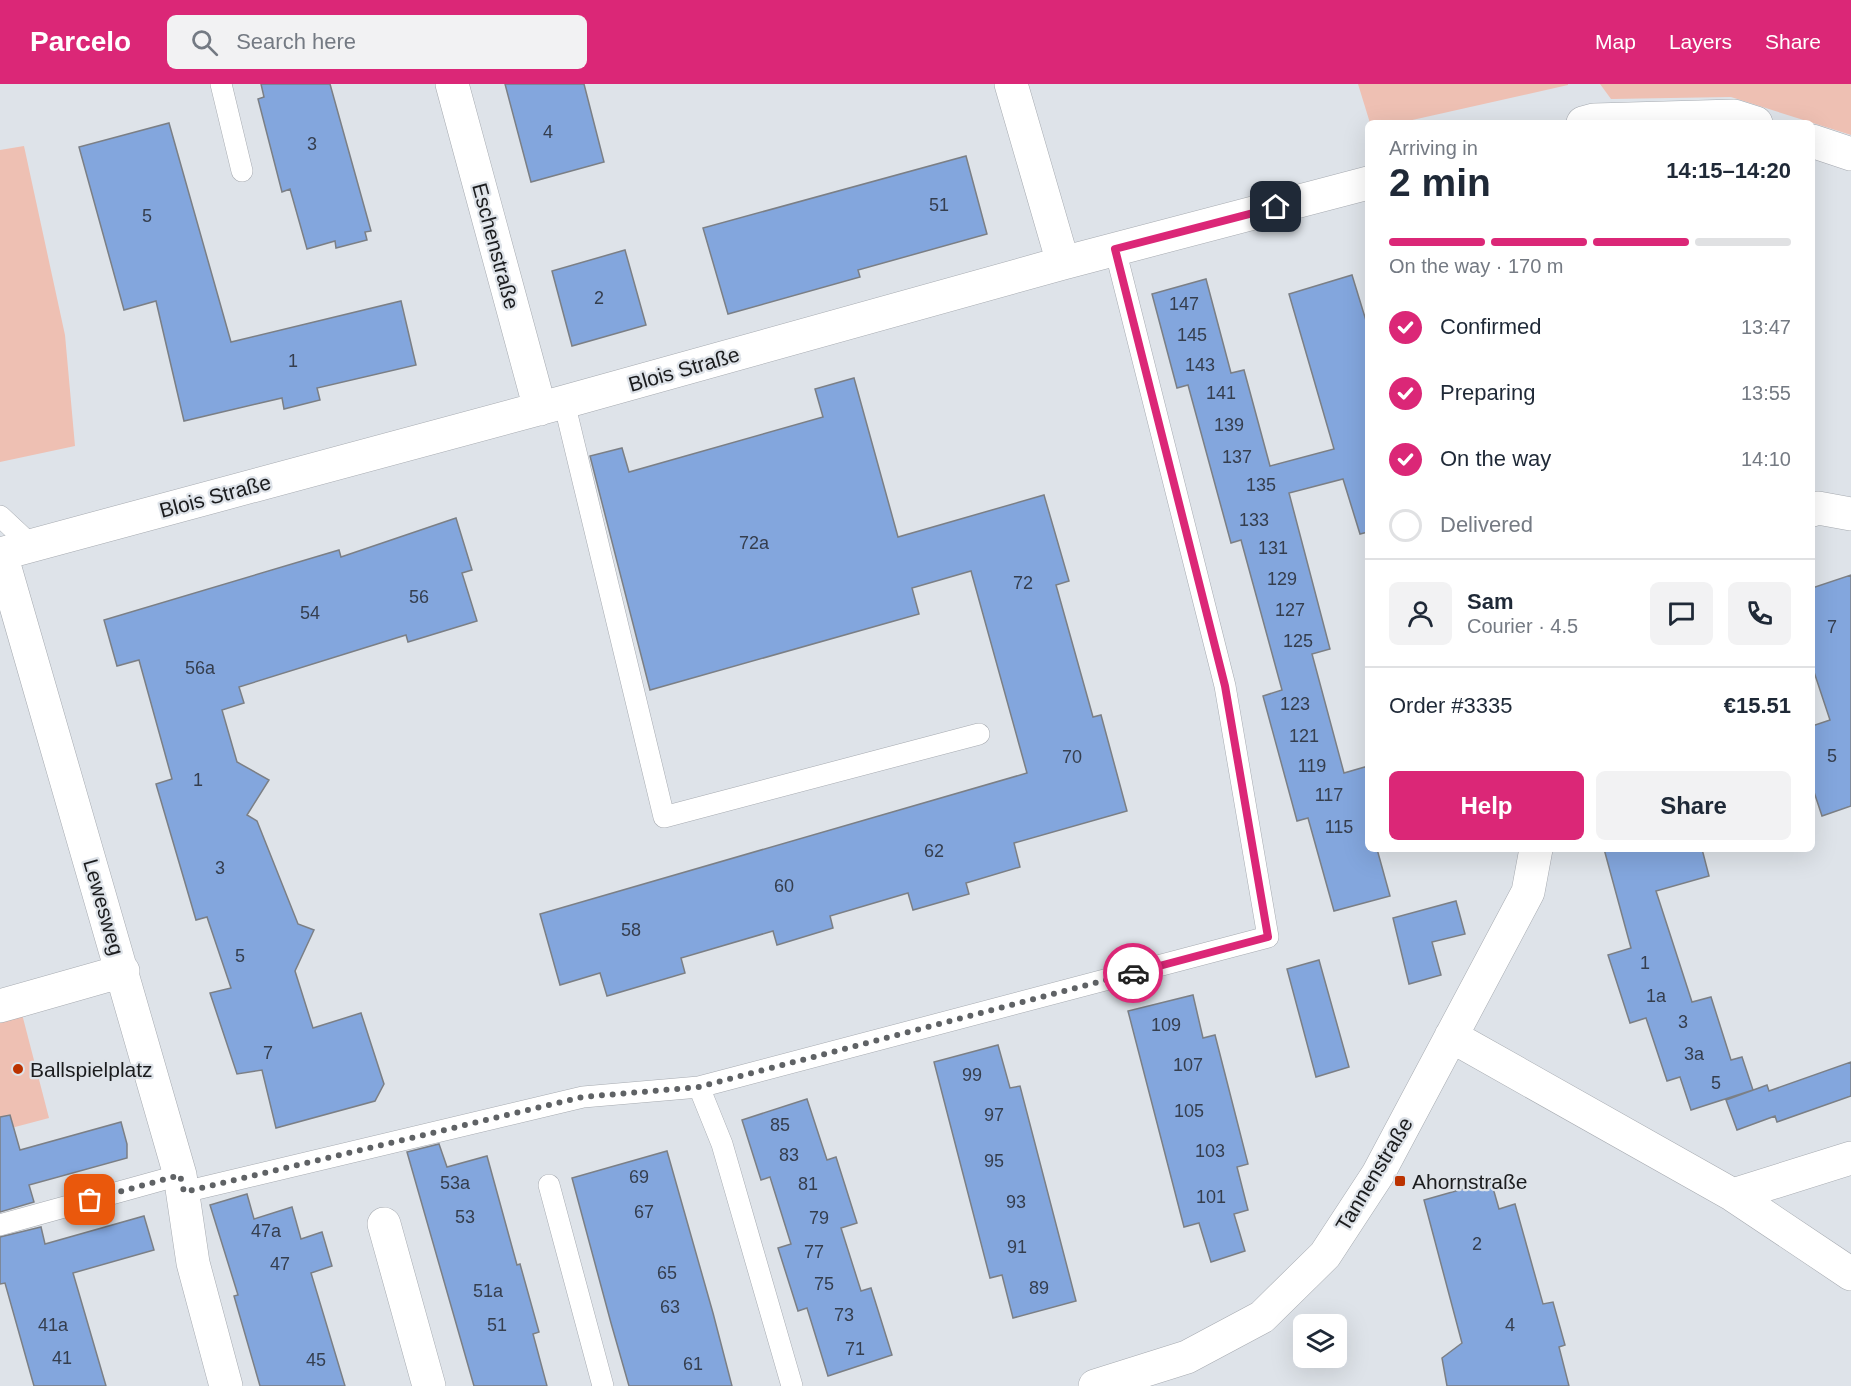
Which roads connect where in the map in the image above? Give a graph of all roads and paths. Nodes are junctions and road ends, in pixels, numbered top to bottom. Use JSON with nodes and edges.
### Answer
{"nodes":[{"id":1,"x":221,"y":84,"type":"edge"},
{"id":2,"x":452,"y":84,"type":"edge"},
{"id":3,"x":1011,"y":84,"type":"edge"},
{"id":4,"x":1594,"y":120,"type":"edge"},
{"id":5,"x":1747,"y":120,"type":"edge"},
{"id":6,"x":1815,"y":142,"type":"edge"},
{"id":7,"x":1851,"y":154,"type":"edge"},
{"id":8,"x":242,"y":171,"type":"dead end"},
{"id":9,"x":1365,"y":184,"type":"edge"},
{"id":10,"x":1115,"y":249,"type":"junction"},
{"id":11,"x":1063,"y":263,"type":"junction"},
{"id":12,"x":552,"y":406,"type":"junction"},
{"id":13,"x":1815,"y":509,"type":"edge"},
{"id":14,"x":1851,"y":514,"type":"edge"},
{"id":15,"x":0,"y":516,"type":"edge"},
{"id":16,"x":11,"y":551,"type":"edge"},
{"id":17,"x":979,"y":734,"type":"dead end"},
{"id":18,"x":1535,"y":852,"type":"edge"},
{"id":19,"x":123,"y":971,"type":"junction"},
{"id":20,"x":0,"y":1006,"type":"edge"},
{"id":21,"x":1451,"y":1036,"type":"junction"},
{"id":22,"x":699,"y":1087,"type":"junction"},
{"id":23,"x":1851,"y":1158,"type":"edge"},
{"id":24,"x":182,"y":1184,"type":"junction"},
{"id":25,"x":549,"y":1185,"type":"dead end"},
{"id":26,"x":1733,"y":1195,"type":"junction"},
{"id":27,"x":384,"y":1224,"type":"dead end"},
{"id":28,"x":0,"y":1225,"type":"edge"},
{"id":29,"x":1851,"y":1274,"type":"edge"},
{"id":30,"x":226,"y":1386,"type":"edge"},
{"id":31,"x":429,"y":1386,"type":"edge"},
{"id":32,"x":603,"y":1386,"type":"edge"},
{"id":33,"x":792,"y":1386,"type":"edge"},
{"id":34,"x":1095,"y":1386,"type":"edge"}],
"edges":[{"from":1,"to":8,"type":"lane"},
{"from":2,"to":12,"type":"street","name":"Eschenstraße"},
{"from":3,"to":11,"type":"street"},
{"from":4,"to":5,"type":"street"},
{"from":6,"to":7,"type":"street"},
{"from":9,"to":10,"type":"street","name":"Blois Straße"},
{"from":10,"to":11,"type":"street","name":"Blois Straße"},
{"from":10,"to":22,"type":"lane"},
{"from":11,"to":12,"type":"street","name":"Blois Straße"},
{"from":12,"to":16,"type":"street","name":"Blois Straße"},
{"from":12,"to":17,"type":"lane"},
{"from":13,"to":14,"type":"street"},
{"from":15,"to":16,"type":"lane"},
{"from":16,"to":19,"type":"street","name":"Lewesweg"},
{"from":18,"to":21,"type":"street","name":"Tannenstraße"},
{"from":19,"to":20,"type":"street"},
{"from":19,"to":24,"type":"street","name":"Lewesweg"},
{"from":21,"to":26,"type":"street"},
{"from":21,"to":34,"type":"street","name":"Tannenstraße"},
{"from":22,"to":24,"type":"lane"},
{"from":22,"to":33,"type":"lane"},
{"from":23,"to":26,"type":"street"},
{"from":24,"to":28,"type":"lane"},
{"from":24,"to":30,"type":"street","name":"Lewesweg"},
{"from":25,"to":32,"type":"lane"},
{"from":26,"to":29,"type":"street"},
{"from":27,"to":31,"type":"street"}]}
